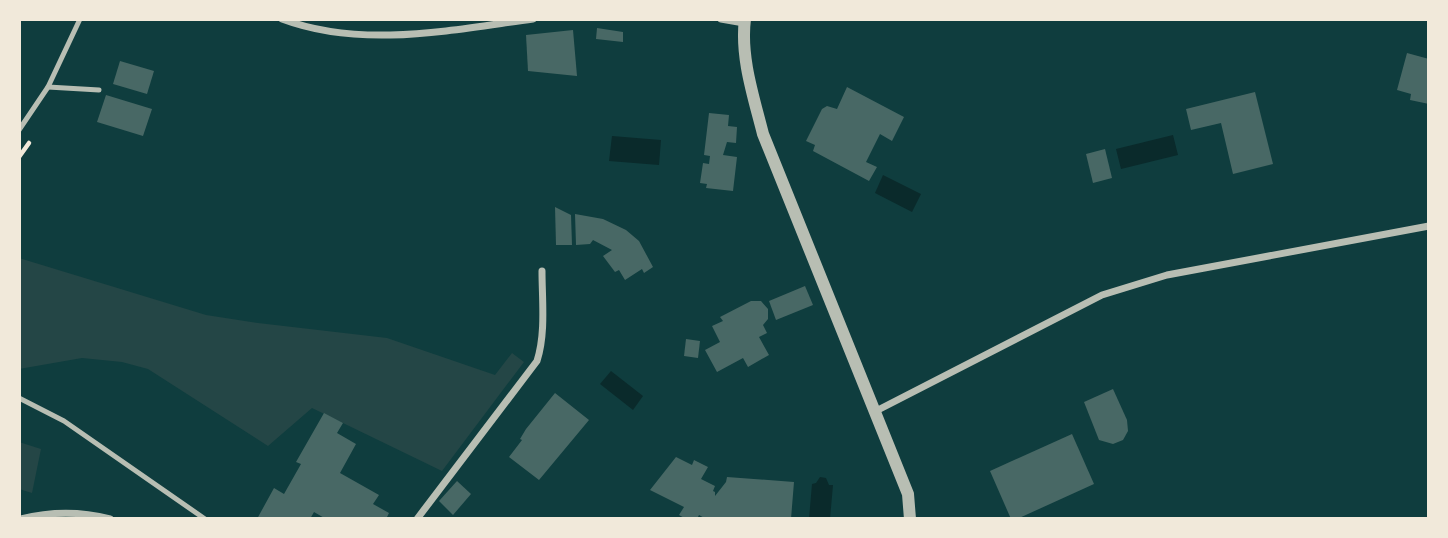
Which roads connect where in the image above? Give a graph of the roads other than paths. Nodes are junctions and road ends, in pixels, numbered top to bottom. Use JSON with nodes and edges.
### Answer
{"nodes":[{"id":1,"x":80,"y":19,"type":"edge"},
{"id":2,"x":282,"y":19,"type":"edge"},
{"id":3,"x":533,"y":19,"type":"edge"},
{"id":4,"x":721,"y":19,"type":"edge"},
{"id":5,"x":745,"y":21,"type":"edge"},
{"id":6,"x":48,"y":87,"type":"junction"},
{"id":7,"x":99,"y":89,"type":"dead end"},
{"id":8,"x":19,"y":130,"type":"edge"},
{"id":9,"x":1429,"y":226,"type":"edge"},
{"id":10,"x":542,"y":271,"type":"dead end"},
{"id":11,"x":19,"y":398,"type":"edge"},
{"id":12,"x":874,"y":412,"type":"junction"},
{"id":13,"x":21,"y":519,"type":"edge"},
{"id":14,"x":110,"y":519,"type":"edge"},
{"id":15,"x":205,"y":519,"type":"edge"},
{"id":16,"x":416,"y":519,"type":"edge"},
{"id":17,"x":910,"y":519,"type":"edge"}],
"edges":[{"from":1,"to":6,"type":"lane"},
{"from":2,"to":3,"type":"street"},
{"from":4,"to":5,"type":"street"},
{"from":5,"to":12,"type":"street"},
{"from":6,"to":7,"type":"lane"},
{"from":6,"to":8,"type":"lane"},
{"from":9,"to":12,"type":"street"},
{"from":10,"to":16,"type":"street"},
{"from":11,"to":15,"type":"lane"},
{"from":12,"to":17,"type":"street"},
{"from":13,"to":14,"type":"street"}]}
